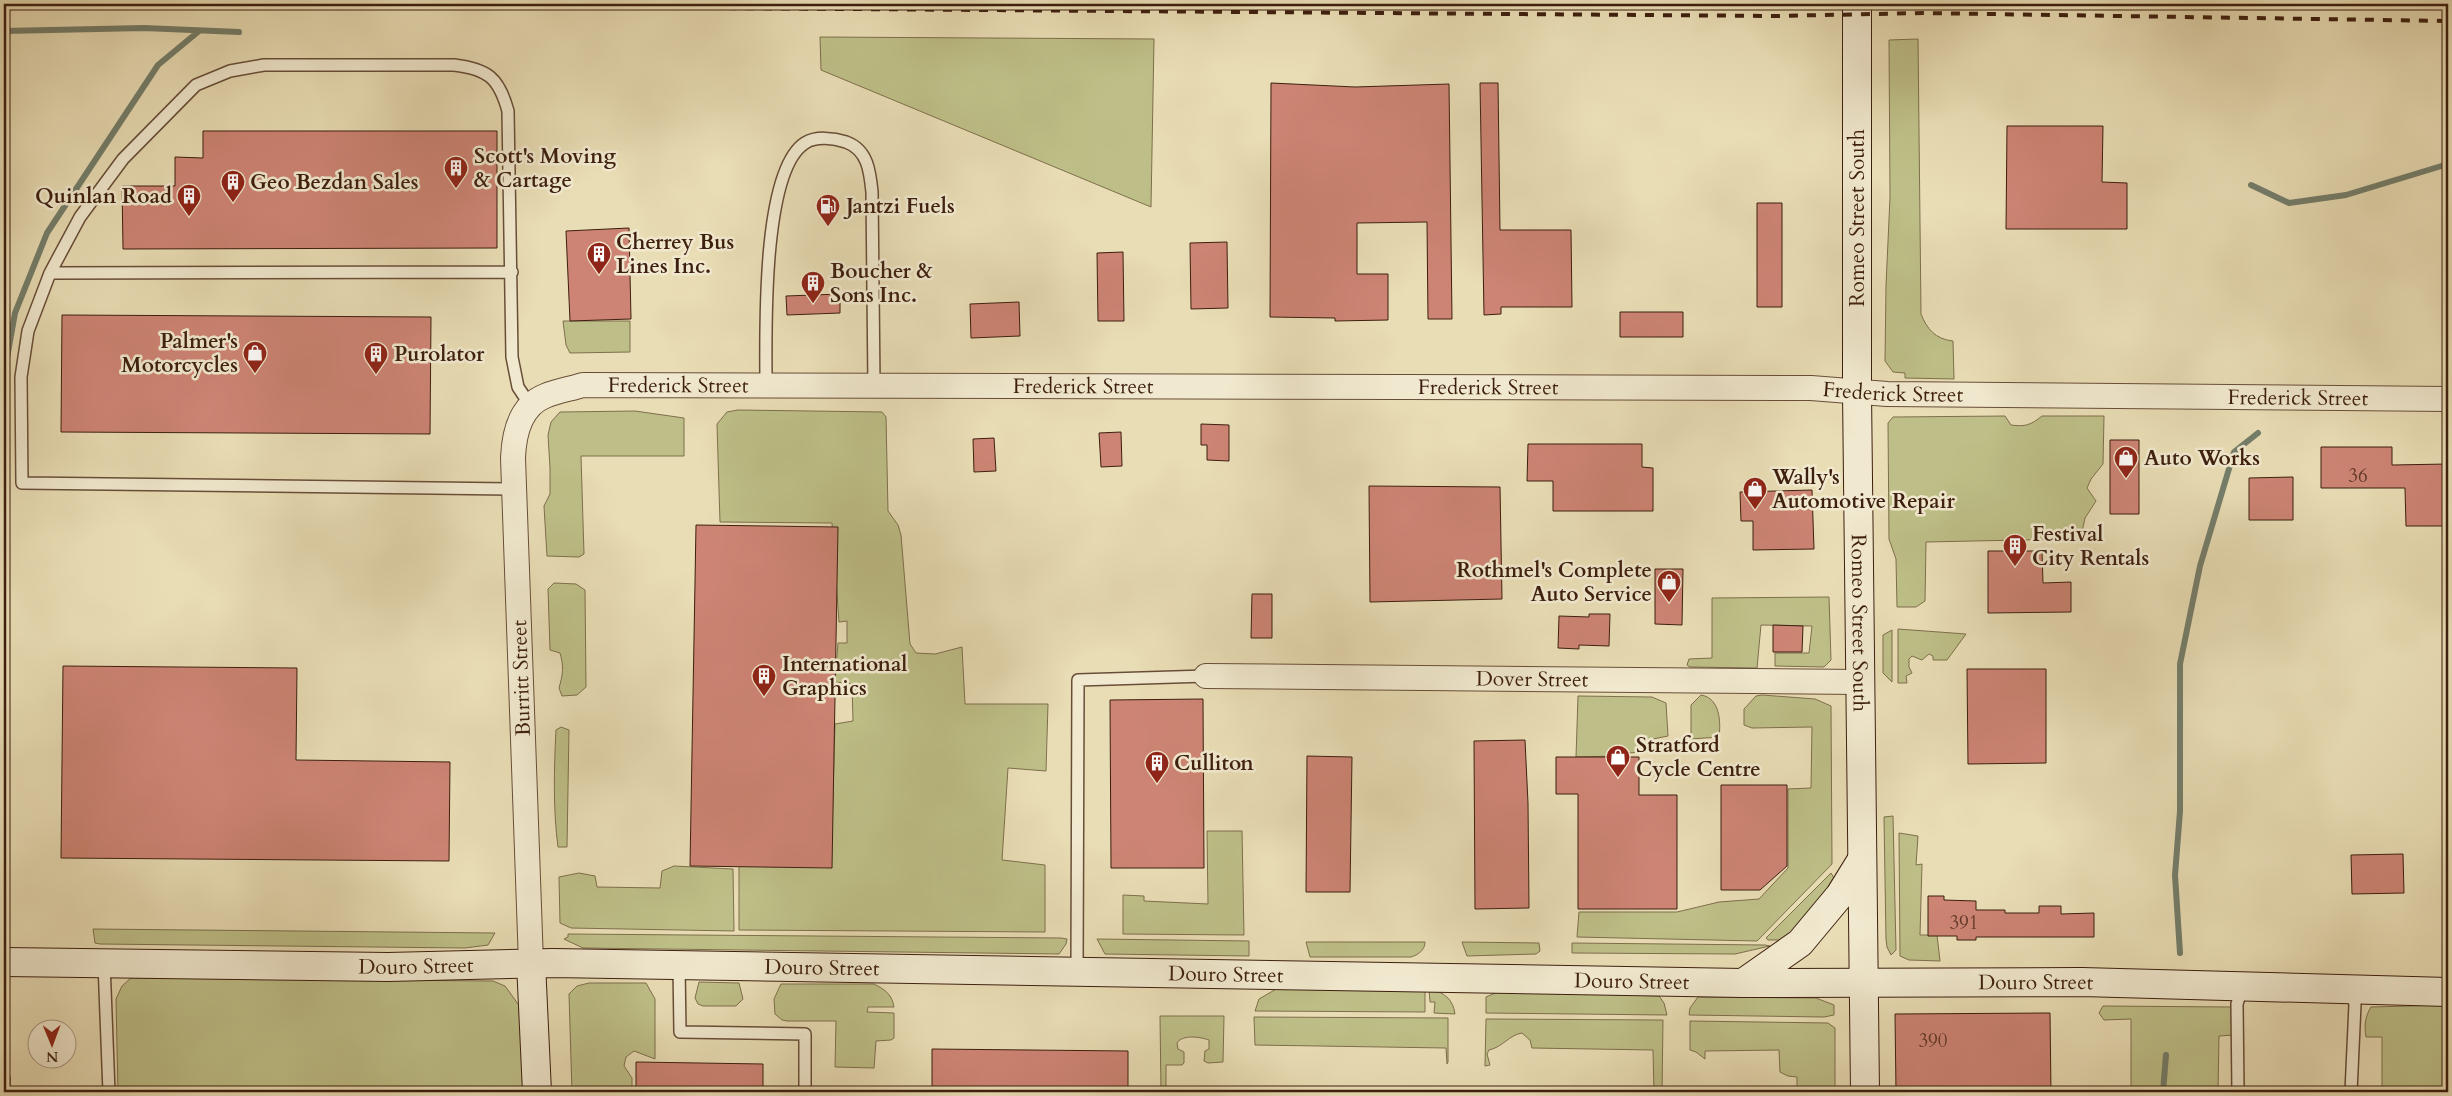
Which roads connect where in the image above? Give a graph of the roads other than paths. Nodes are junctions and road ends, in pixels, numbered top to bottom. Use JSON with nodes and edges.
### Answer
{"nodes":[{"id":1,"x":1856,"y":4,"type":"edge"},
{"id":2,"x":512,"y":272,"type":"junction"},
{"id":3,"x":50,"y":273,"type":"junction"},
{"id":4,"x":766,"y":385,"type":"junction"},
{"id":5,"x":874,"y":386,"type":"junction"},
{"id":6,"x":1857,"y":392,"type":"junction"},
{"id":7,"x":2448,"y":399,"type":"edge"},
{"id":8,"x":530,"y":405,"type":"junction"},
{"id":9,"x":513,"y":488,"type":"junction"},
{"id":10,"x":1206,"y":676,"type":"joint"},
{"id":11,"x":1860,"y":682,"type":"junction"},
{"id":12,"x":1861,"y":861,"type":"junction"},
{"id":13,"x":4,"y":962,"type":"edge"},
{"id":14,"x":104,"y":963,"type":"junction"},
{"id":15,"x":531,"y":963,"type":"junction"},
{"id":16,"x":679,"y":965,"type":"junction"},
{"id":17,"x":1077,"y":970,"type":"junction"},
{"id":18,"x":1743,"y":982,"type":"junction"},
{"id":19,"x":1863,"y":982,"type":"junction"},
{"id":20,"x":2242,"y":988,"type":"junction"},
{"id":21,"x":2350,"y":991,"type":"junction"},
{"id":22,"x":2448,"y":992,"type":"edge"},
{"id":23,"x":109,"y":1092,"type":"edge"},
{"id":24,"x":538,"y":1092,"type":"edge"},
{"id":25,"x":804,"y":1092,"type":"edge"},
{"id":26,"x":1865,"y":1092,"type":"edge"},
{"id":27,"x":2238,"y":1092,"type":"edge"},
{"id":28,"x":2350,"y":1092,"type":"edge"}],
"edges":[{"from":1,"to":6,"type":"street","name":"Romeo Street South"},
{"from":2,"to":3,"type":"lane"},
{"from":2,"to":3,"type":"lane"},
{"from":2,"to":8,"type":"lane"},
{"from":3,"to":9,"type":"lane"},
{"from":4,"to":5,"type":"street","name":"Frederick Street"},
{"from":4,"to":5,"type":"lane"},
{"from":4,"to":8,"type":"street","name":"Frederick Street"},
{"from":5,"to":6,"type":"street","name":"Frederick Street"},
{"from":6,"to":7,"type":"street","name":"Frederick Street"},
{"from":6,"to":11,"type":"street","name":"Romeo Street South"},
{"from":8,"to":9,"type":"street","name":"Burritt Street"},
{"from":9,"to":15,"type":"street","name":"Burritt Street"},
{"from":10,"to":11,"type":"street","name":"Dover Street"},
{"from":10,"to":17,"type":"lane"},
{"from":11,"to":12,"type":"street","name":"Romeo Street South"},
{"from":12,"to":18,"type":"street"},
{"from":12,"to":19,"type":"street","name":"Romeo Street South"},
{"from":13,"to":14,"type":"street","name":"Douro Street"},
{"from":14,"to":15,"type":"street","name":"Douro Street"},
{"from":14,"to":23,"type":"lane"},
{"from":15,"to":16,"type":"street","name":"Douro Street"},
{"from":15,"to":24,"type":"street","name":"Burritt Street"},
{"from":16,"to":17,"type":"street","name":"Douro Street"},
{"from":16,"to":25,"type":"lane"},
{"from":17,"to":18,"type":"street","name":"Douro Street"},
{"from":18,"to":19,"type":"street","name":"Douro Street"},
{"from":19,"to":20,"type":"street","name":"Douro Street"},
{"from":19,"to":26,"type":"street","name":"Romeo Street South"},
{"from":20,"to":21,"type":"street","name":"Douro Street"},
{"from":20,"to":27,"type":"lane"},
{"from":21,"to":22,"type":"street","name":"Douro Street"},
{"from":21,"to":28,"type":"lane"}]}
